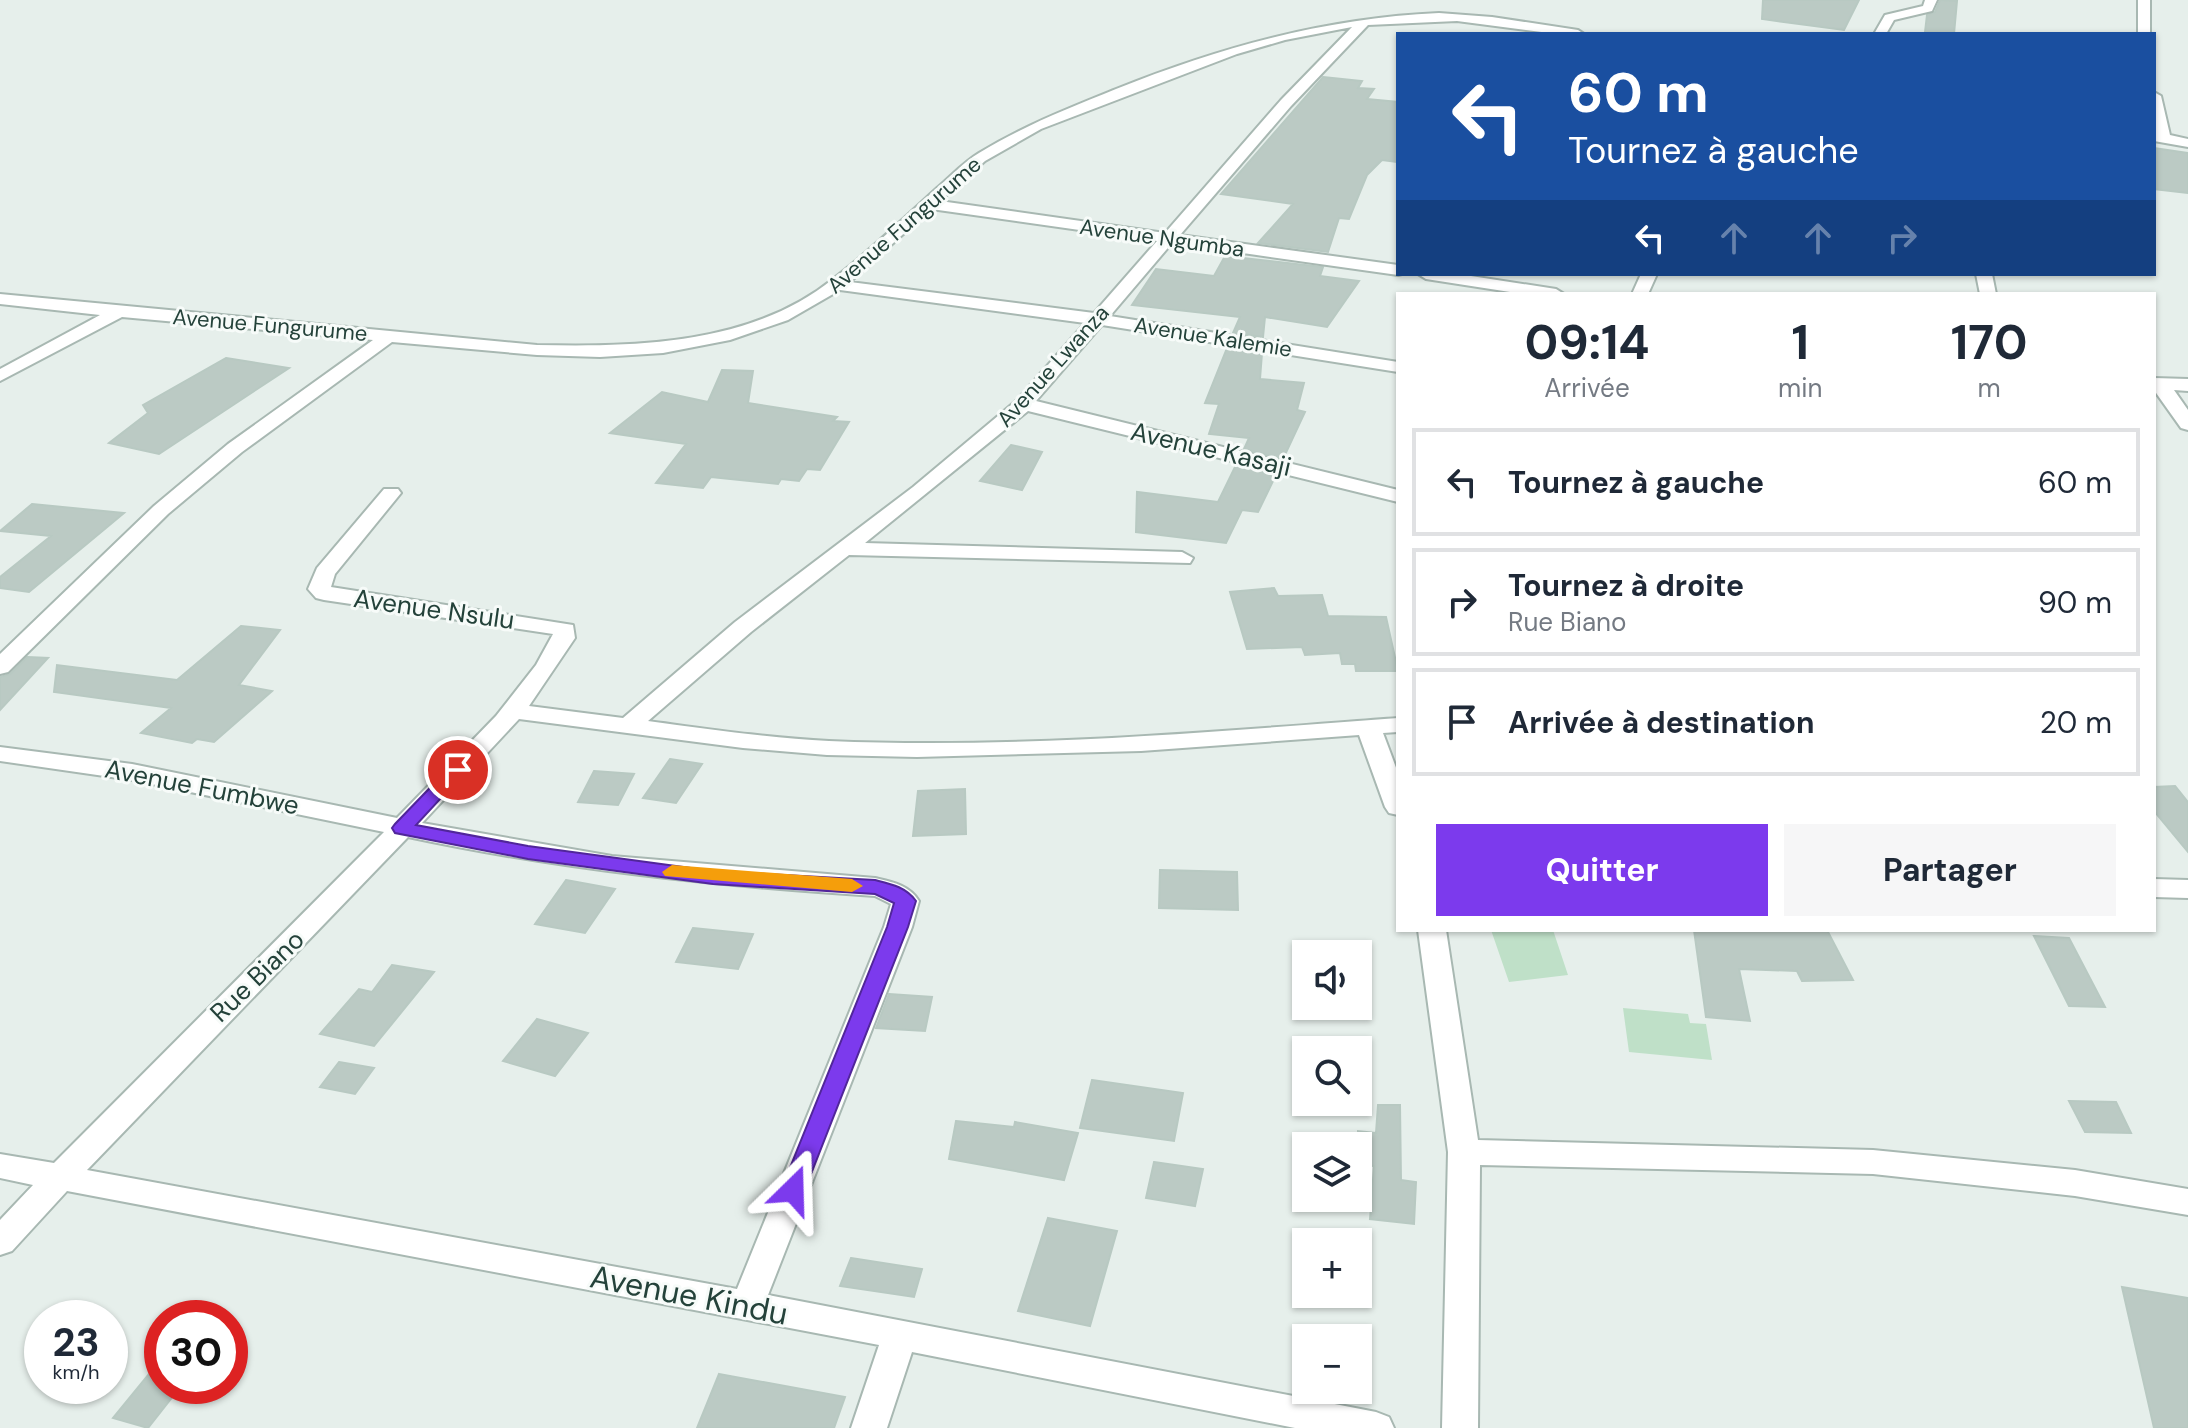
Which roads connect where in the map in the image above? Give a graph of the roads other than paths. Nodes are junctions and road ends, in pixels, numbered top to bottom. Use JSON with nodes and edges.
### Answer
{"nodes":[{"id":1,"x":1931,"y":0,"type":"edge"},
{"id":2,"x":2144,"y":0,"type":"edge"},
{"id":3,"x":1364,"y":22,"type":"junction"},
{"id":4,"x":1564,"y":32,"type":"edge"},
{"id":5,"x":1881,"y":32,"type":"edge"},
{"id":6,"x":2144,"y":32,"type":"edge"},
{"id":7,"x":2156,"y":117,"type":"edge"},
{"id":8,"x":2158,"y":138,"type":"edge"},
{"id":9,"x":2188,"y":143,"type":"edge"},
{"id":10,"x":926,"y":204,"type":"junction"},
{"id":11,"x":1167,"y":239,"type":"junction"},
{"id":12,"x":1396,"y":270,"type":"edge"},
{"id":13,"x":1439,"y":276,"type":"edge"},
{"id":14,"x":837,"y":285,"type":"junction"},
{"id":15,"x":1543,"y":292,"type":"edge"},
{"id":16,"x":0,"y":299,"type":"edge"},
{"id":17,"x":118,"y":312,"type":"junction"},
{"id":18,"x":1097,"y":319,"type":"junction"},
{"id":19,"x":389,"y":336,"type":"junction"},
{"id":20,"x":1396,"y":367,"type":"edge"},
{"id":21,"x":0,"y":376,"type":"edge"},
{"id":22,"x":2157,"y":384,"type":"edge"},
{"id":23,"x":2188,"y":385,"type":"edge"},
{"id":24,"x":1024,"y":404,"type":"junction"},
{"id":25,"x":2188,"y":424,"type":"edge"},
{"id":26,"x":391,"y":493,"type":"dead end"},
{"id":27,"x":1396,"y":496,"type":"edge"},
{"id":28,"x":845,"y":549,"type":"junction"},
{"id":29,"x":1182,"y":558,"type":"dead end"},
{"id":30,"x":550,"y":626,"type":"joint"},
{"id":31,"x":0,"y":667,"type":"edge"},
{"id":32,"x":514,"y":711,"type":"junction"},
{"id":33,"x":1396,"y":725,"type":"edge"},
{"id":34,"x":627,"y":727,"type":"junction"},
{"id":35,"x":1369,"y":729,"type":"junction"},
{"id":36,"x":0,"y":754,"type":"edge"},
{"id":37,"x":1396,"y":802,"type":"edge"},
{"id":38,"x":402,"y":828,"type":"junction"},
{"id":39,"x":2156,"y":888,"type":"edge"},
{"id":40,"x":2188,"y":889,"type":"edge"},
{"id":41,"x":1432,"y":932,"type":"edge"},
{"id":42,"x":1464,"y":1152,"type":"junction"},
{"id":43,"x":0,"y":1166,"type":"edge"},
{"id":44,"x":60,"y":1176,"type":"junction"},
{"id":45,"x":2188,"y":1202,"type":"edge"},
{"id":46,"x":0,"y":1242,"type":"edge"},
{"id":47,"x":747,"y":1305,"type":"junction"},
{"id":48,"x":900,"y":1335,"type":"junction"},
{"id":49,"x":869,"y":1428,"type":"edge"},
{"id":50,"x":1376,"y":1428,"type":"edge"},
{"id":51,"x":1460,"y":1428,"type":"edge"}],
"edges":[{"from":1,"to":5,"type":"street"},
{"from":2,"to":6,"type":"street"},
{"from":3,"to":4,"type":"street","name":"Avenue Fungurume"},
{"from":3,"to":10,"type":"street","name":"Avenue Fungurume"},
{"from":3,"to":11,"type":"street","name":"Avenue Lwanza"},
{"from":7,"to":8,"type":"street"},
{"from":8,"to":9,"type":"street"},
{"from":10,"to":11,"type":"street","name":"Avenue Ngumba"},
{"from":10,"to":14,"type":"street","name":"Avenue Fungurume"},
{"from":11,"to":12,"type":"street","name":"Avenue Ngumba"},
{"from":11,"to":18,"type":"street","name":"Avenue Lwanza"},
{"from":13,"to":15,"type":"street"},
{"from":14,"to":18,"type":"street","name":"Avenue Kalemie"},
{"from":14,"to":19,"type":"street","name":"Avenue Fungurume"},
{"from":16,"to":17,"type":"street","name":"Avenue Fungurume"},
{"from":17,"to":19,"type":"street","name":"Avenue Fungurume"},
{"from":17,"to":21,"type":"street"},
{"from":18,"to":20,"type":"street","name":"Avenue Kalemie"},
{"from":18,"to":24,"type":"street","name":"Avenue Lwanza"},
{"from":19,"to":31,"type":"street"},
{"from":22,"to":23,"type":"street"},
{"from":22,"to":25,"type":"street"},
{"from":24,"to":27,"type":"street","name":"Avenue Kasaji"},
{"from":24,"to":28,"type":"street","name":"Avenue Lwanza"},
{"from":26,"to":30,"type":"street","name":"Avenue Nsulu"},
{"from":28,"to":29,"type":"street"},
{"from":28,"to":34,"type":"street","name":"Avenue Lwanza"},
{"from":30,"to":32,"type":"street","name":"Rue Biano"},
{"from":32,"to":34,"type":"street"},
{"from":32,"to":38,"type":"street","name":"Rue Biano"},
{"from":33,"to":35,"type":"street"},
{"from":34,"to":35,"type":"street"},
{"from":35,"to":37,"type":"street"},
{"from":36,"to":38,"type":"street","name":"Avenue Fumbwe"},
{"from":38,"to":44,"type":"street","name":"Rue Biano"},
{"from":38,"to":47,"type":"street","name":"Avenue Fumbwe"},
{"from":39,"to":40,"type":"street"},
{"from":41,"to":42,"type":"street"},
{"from":42,"to":45,"type":"street"},
{"from":42,"to":51,"type":"street"},
{"from":43,"to":44,"type":"street","name":"Avenue Kindu"},
{"from":44,"to":46,"type":"street","name":"Rue Biano"},
{"from":44,"to":47,"type":"street","name":"Avenue Kindu"},
{"from":47,"to":48,"type":"street","name":"Avenue Kindu"},
{"from":48,"to":49,"type":"street"},
{"from":48,"to":50,"type":"street","name":"Avenue Kindu"}]}
